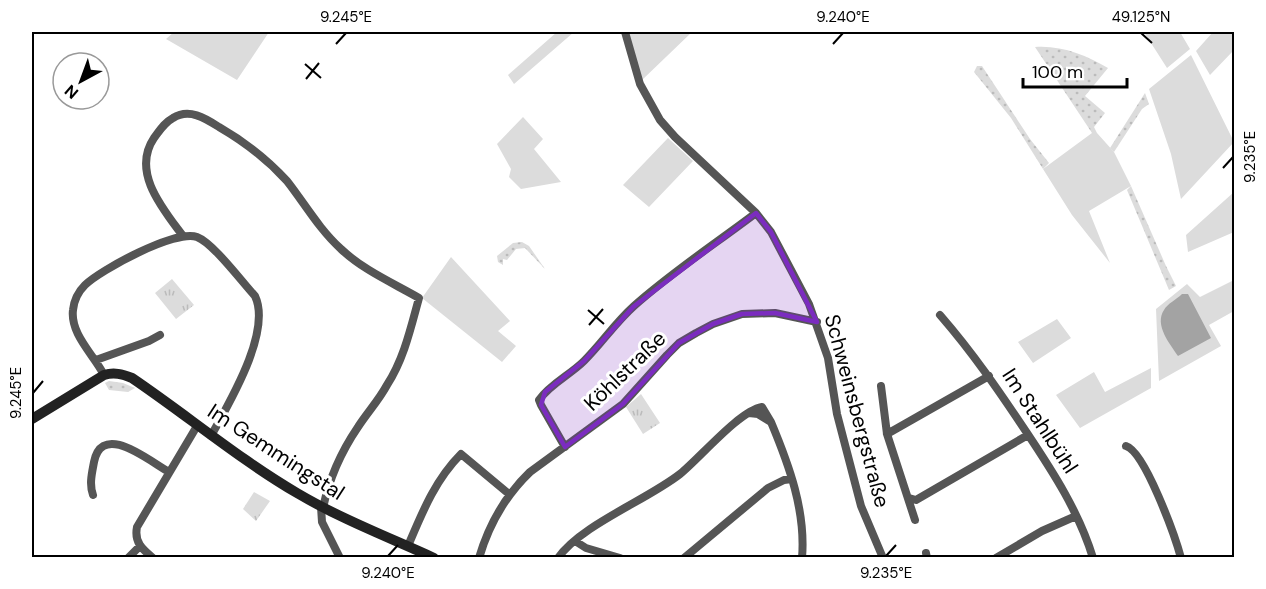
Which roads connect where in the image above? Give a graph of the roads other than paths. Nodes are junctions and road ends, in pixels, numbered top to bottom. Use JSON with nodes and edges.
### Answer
{"nodes":[{"id":1,"x":625,"y":32,"type":"edge"},
{"id":2,"x":756,"y":213,"type":"junction"},
{"id":3,"x":183,"y":236,"type":"junction"},
{"id":4,"x":940,"y":315,"type":"dead end"},
{"id":5,"x":817,"y":322,"type":"junction"},
{"id":6,"x":160,"y":335,"type":"dead end"},
{"id":7,"x":96,"y":360,"type":"junction"},
{"id":8,"x":104,"y":375,"type":"junction"},
{"id":9,"x":989,"y":376,"type":"junction"},
{"id":10,"x":880,"y":387,"type":"dead end"},
{"id":11,"x":32,"y":419,"type":"edge"},
{"id":12,"x":197,"y":426,"type":"junction"},
{"id":13,"x":887,"y":434,"type":"junction"},
{"id":14,"x":1028,"y":435,"type":"junction"},
{"id":15,"x":211,"y":436,"type":"junction"},
{"id":16,"x":1126,"y":446,"type":"dead end"},
{"id":17,"x":565,"y":447,"type":"junction"},
{"id":18,"x":169,"y":472,"type":"junction"},
{"id":19,"x":792,"y":479,"type":"junction"},
{"id":20,"x":509,"y":494,"type":"junction"},
{"id":21,"x":93,"y":495,"type":"dead end"},
{"id":22,"x":909,"y":498,"type":"junction"},
{"id":23,"x":322,"y":508,"type":"junction"},
{"id":24,"x":1076,"y":516,"type":"junction"},
{"id":25,"x":915,"y":520,"type":"dead end"},
{"id":26,"x":575,"y":541,"type":"junction"},
{"id":27,"x":140,"y":546,"type":"junction"},
{"id":28,"x":408,"y":546,"type":"junction"},
{"id":29,"x":128,"y":558,"type":"edge"},
{"id":30,"x":153,"y":558,"type":"edge"},
{"id":31,"x":340,"y":558,"type":"edge"},
{"id":32,"x":434,"y":558,"type":"edge"},
{"id":33,"x":479,"y":558,"type":"edge"},
{"id":34,"x":558,"y":558,"type":"edge"},
{"id":35,"x":620,"y":558,"type":"edge"},
{"id":36,"x":684,"y":558,"type":"edge"},
{"id":37,"x":802,"y":558,"type":"edge"},
{"id":38,"x":883,"y":558,"type":"edge"},
{"id":39,"x":996,"y":558,"type":"edge"},
{"id":40,"x":1093,"y":558,"type":"edge"},
{"id":41,"x":1181,"y":558,"type":"edge"}],
"edges":[{"from":1,"to":2,"type":"street","name":"Schweinsbergstraße"},
{"from":2,"to":5,"type":"street","name":"Schweinsbergstraße"},
{"from":2,"to":17,"type":"street"},
{"from":3,"to":7,"type":"street"},
{"from":3,"to":15,"type":"street"},
{"from":3,"to":23,"type":"street"},
{"from":4,"to":9,"type":"street","name":"Im Stahlbühl"},
{"from":5,"to":17,"type":"street","name":"Köhlstraße"},
{"from":5,"to":38,"type":"street","name":"Schweinsbergstraße"},
{"from":6,"to":7,"type":"street"},
{"from":7,"to":8,"type":"street"},
{"from":8,"to":11,"type":"street"},
{"from":8,"to":12,"type":"street","name":"Im Gemmingstal"},
{"from":9,"to":13,"type":"street"},
{"from":9,"to":14,"type":"street","name":"Im Stahlbühl"},
{"from":10,"to":13,"type":"street"},
{"from":12,"to":15,"type":"street","name":"Im Gemmingstal"},
{"from":12,"to":18,"type":"street"},
{"from":13,"to":22,"type":"street"},
{"from":14,"to":22,"type":"street"},
{"from":14,"to":24,"type":"street","name":"Im Stahlbühl"},
{"from":15,"to":23,"type":"street","name":"Im Gemmingstal"},
{"from":16,"to":41,"type":"street"},
{"from":17,"to":20,"type":"street","name":"Köhlstraße"},
{"from":18,"to":21,"type":"street"},
{"from":18,"to":27,"type":"street"},
{"from":19,"to":26,"type":"street"},
{"from":19,"to":36,"type":"street"},
{"from":19,"to":37,"type":"street"},
{"from":20,"to":28,"type":"street"},
{"from":20,"to":33,"type":"street","name":"Köhlstraße"},
{"from":22,"to":25,"type":"street"},
{"from":23,"to":28,"type":"street","name":"Im Gemmingstal"},
{"from":23,"to":31,"type":"street"},
{"from":24,"to":39,"type":"street"},
{"from":24,"to":40,"type":"street","name":"Im Stahlbühl"},
{"from":26,"to":34,"type":"street"},
{"from":26,"to":35,"type":"street"},
{"from":27,"to":29,"type":"street"},
{"from":27,"to":30,"type":"street"},
{"from":28,"to":32,"type":"street","name":"Im Gemmingstal"}]}
